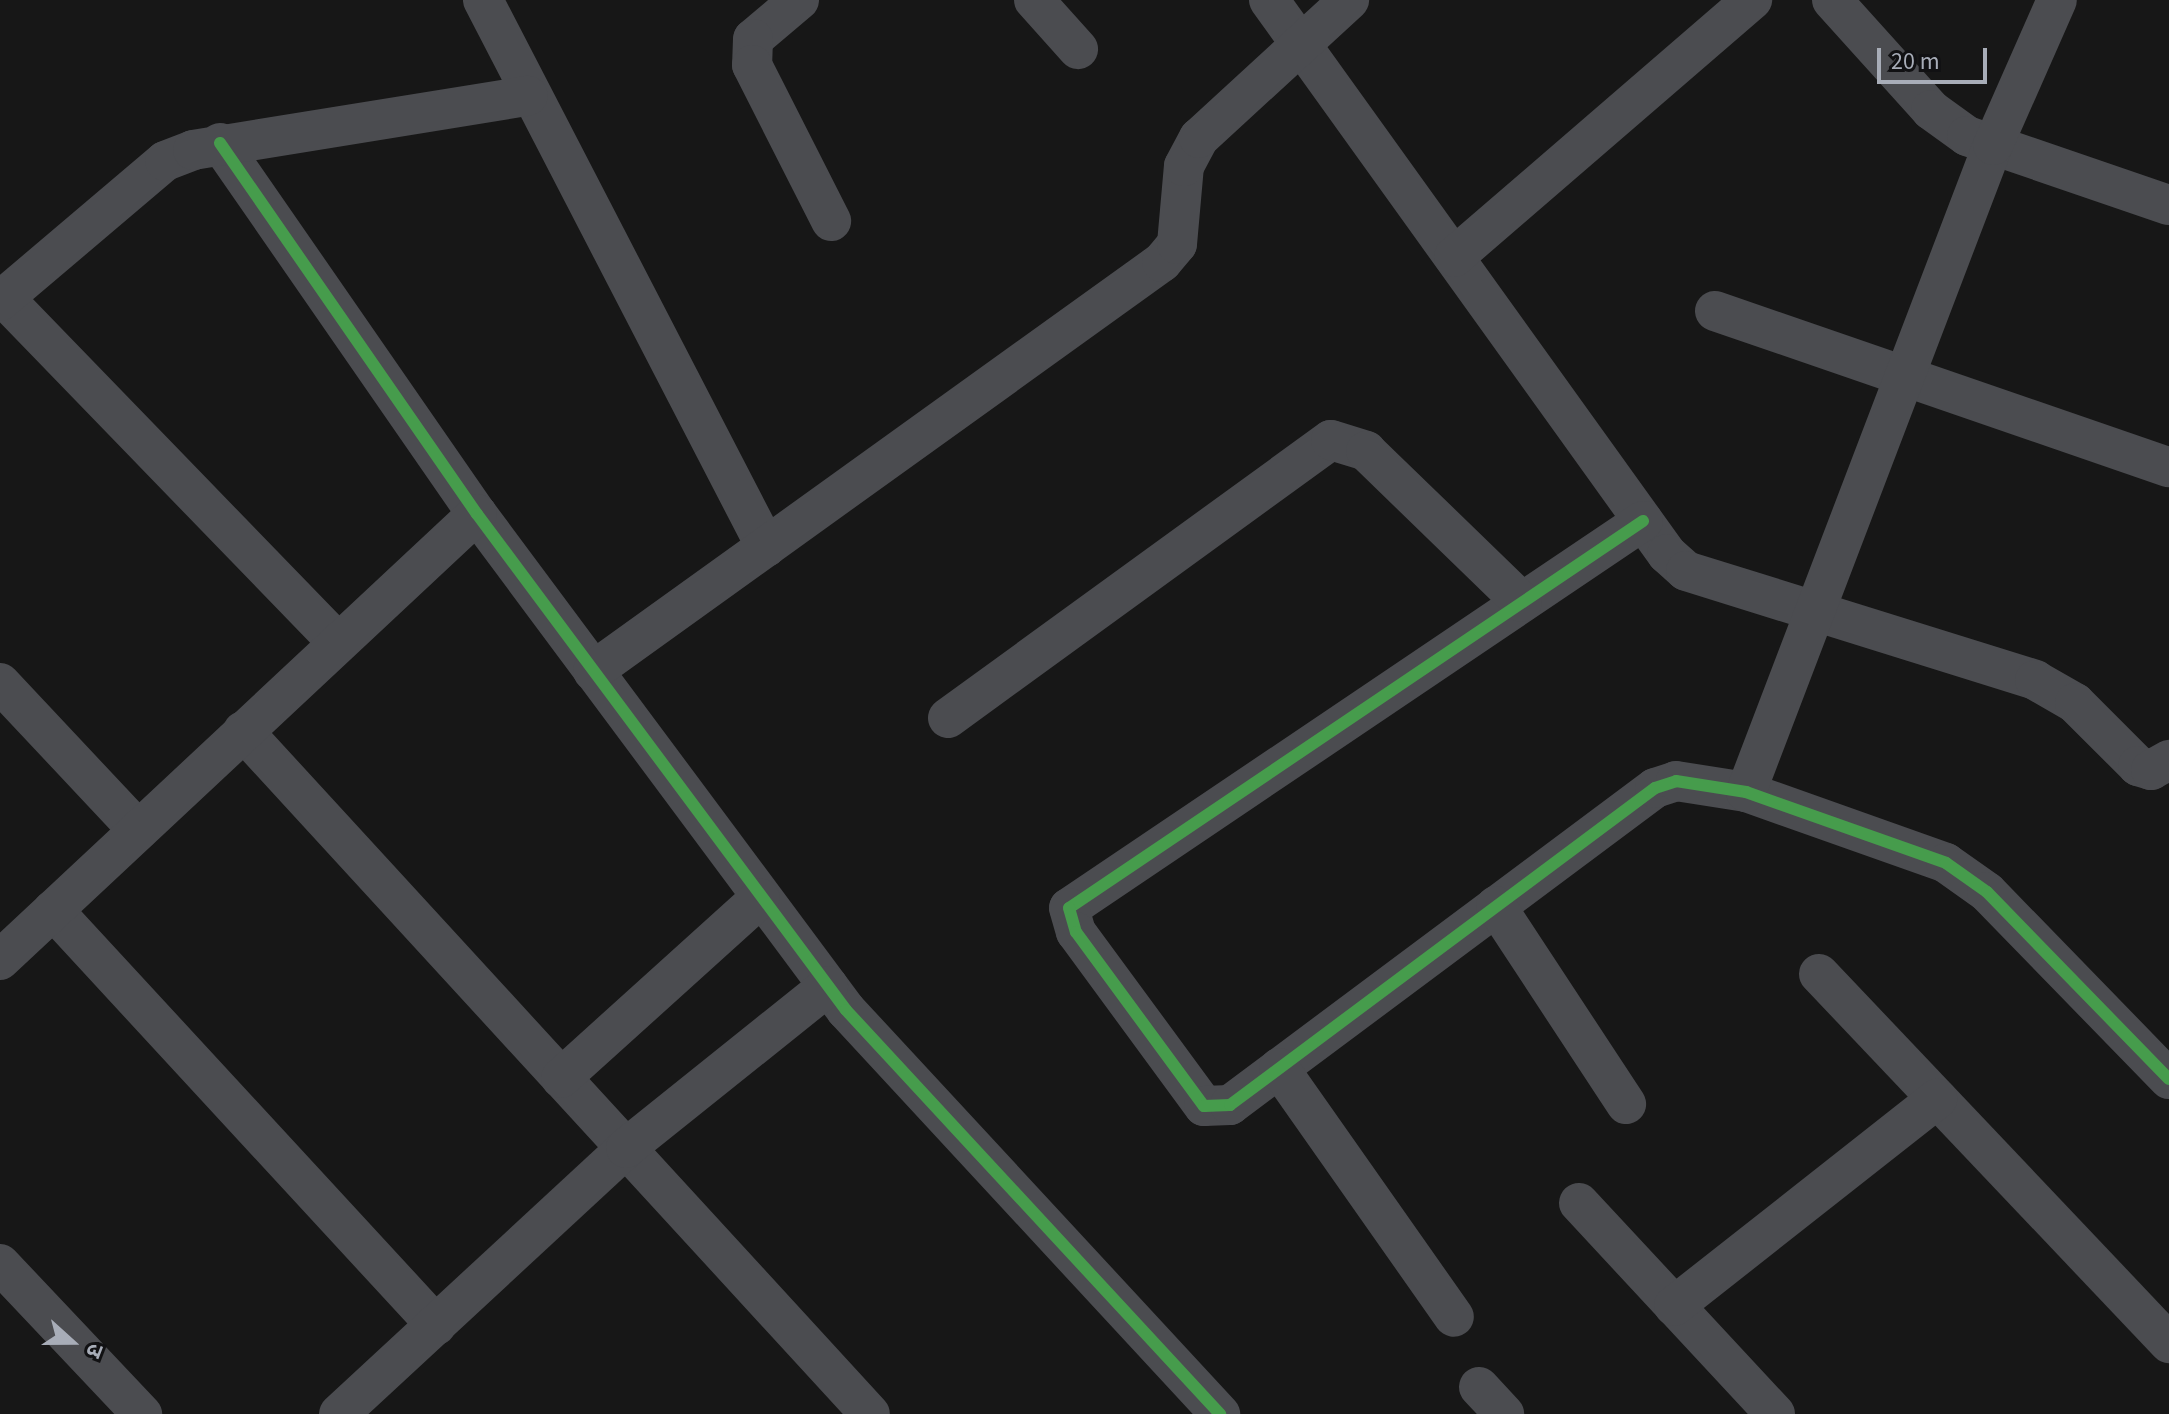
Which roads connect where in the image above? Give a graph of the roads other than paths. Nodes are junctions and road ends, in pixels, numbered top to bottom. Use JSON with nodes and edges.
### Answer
{"nodes":[{"id":1,"x":483,"y":0,"type":"edge"},
{"id":2,"x":799,"y":0,"type":"edge"},
{"id":3,"x":1034,"y":0,"type":"edge"},
{"id":4,"x":1269,"y":0,"type":"edge"},
{"id":5,"x":1349,"y":0,"type":"edge"},
{"id":6,"x":1752,"y":0,"type":"edge"},
{"id":7,"x":1832,"y":0,"type":"edge"},
{"id":8,"x":2057,"y":0,"type":"edge"},
{"id":9,"x":1299,"y":45,"type":"junction"},
{"id":10,"x":1078,"y":49,"type":"dead end"},
{"id":11,"x":528,"y":96,"type":"junction"},
{"id":12,"x":220,"y":143,"type":"junction"},
{"id":13,"x":1993,"y":145,"type":"junction"},
{"id":14,"x":2169,"y":205,"type":"edge"},
{"id":15,"x":831,"y":221,"type":"dead end"},
{"id":16,"x":1454,"y":257,"type":"junction"},
{"id":17,"x":2,"y":299,"type":"edge"},
{"id":18,"x":1715,"y":311,"type":"dead end"},
{"id":19,"x":1909,"y":377,"type":"junction"},
{"id":20,"x":2169,"y":467,"type":"edge"},
{"id":21,"x":477,"y":514,"type":"junction"},
{"id":22,"x":1643,"y":521,"type":"junction"},
{"id":23,"x":766,"y":547,"type":"junction"},
{"id":24,"x":1522,"y":602,"type":"junction"},
{"id":25,"x":1818,"y":613,"type":"junction"},
{"id":26,"x":337,"y":642,"type":"junction"},
{"id":27,"x":593,"y":671,"type":"junction"},
{"id":28,"x":0,"y":683,"type":"edge"},
{"id":29,"x":948,"y":718,"type":"dead end"},
{"id":30,"x":243,"y":731,"type":"junction"},
{"id":31,"x":2169,"y":760,"type":"edge"},
{"id":32,"x":1746,"y":792,"type":"junction"},
{"id":33,"x":138,"y":830,"type":"junction"},
{"id":34,"x":760,"y":898,"type":"junction"},
{"id":35,"x":1496,"y":906,"type":"junction"},
{"id":36,"x":53,"y":910,"type":"junction"},
{"id":37,"x":0,"y":960,"type":"edge"},
{"id":38,"x":1819,"y":974,"type":"dead end"},
{"id":39,"x":828,"y":986,"type":"junction"},
{"id":40,"x":1279,"y":1068,"type":"junction"},
{"id":41,"x":561,"y":1078,"type":"junction"},
{"id":42,"x":2169,"y":1079,"type":"edge"},
{"id":43,"x":1937,"y":1099,"type":"junction"},
{"id":44,"x":1626,"y":1104,"type":"dead end"},
{"id":45,"x":626,"y":1148,"type":"junction"},
{"id":46,"x":1579,"y":1203,"type":"dead end"},
{"id":47,"x":0,"y":1264,"type":"edge"},
{"id":48,"x":1674,"y":1306,"type":"junction"},
{"id":49,"x":1454,"y":1317,"type":"dead end"},
{"id":50,"x":436,"y":1325,"type":"junction"},
{"id":51,"x":2169,"y":1343,"type":"edge"},
{"id":52,"x":142,"y":1414,"type":"edge"},
{"id":53,"x":339,"y":1414,"type":"edge"},
{"id":54,"x":870,"y":1414,"type":"edge"},
{"id":55,"x":1220,"y":1414,"type":"edge"},
{"id":56,"x":1775,"y":1414,"type":"edge"}],
"edges":[{"from":1,"to":11,"type":"street"},
{"from":2,"to":15,"type":"street"},
{"from":3,"to":10,"type":"street"},
{"from":4,"to":9,"type":"street"},
{"from":5,"to":9,"type":"street"},
{"from":6,"to":16,"type":"street"},
{"from":7,"to":13,"type":"street"},
{"from":8,"to":13,"type":"street"},
{"from":9,"to":16,"type":"street"},
{"from":9,"to":23,"type":"street"},
{"from":11,"to":12,"type":"street"},
{"from":11,"to":23,"type":"street"},
{"from":12,"to":17,"type":"street"},
{"from":12,"to":21,"type":"street"},
{"from":13,"to":14,"type":"street"},
{"from":13,"to":19,"type":"street"},
{"from":16,"to":22,"type":"street"},
{"from":17,"to":26,"type":"street"},
{"from":18,"to":19,"type":"street"},
{"from":19,"to":20,"type":"street"},
{"from":19,"to":25,"type":"street"},
{"from":21,"to":26,"type":"street"},
{"from":21,"to":27,"type":"street"},
{"from":22,"to":24,"type":"street"},
{"from":22,"to":25,"type":"street"},
{"from":23,"to":27,"type":"street"},
{"from":24,"to":29,"type":"street"},
{"from":24,"to":40,"type":"street"},
{"from":25,"to":31,"type":"street"},
{"from":25,"to":32,"type":"street"},
{"from":26,"to":30,"type":"street"},
{"from":27,"to":34,"type":"street"},
{"from":28,"to":33,"type":"street"},
{"from":30,"to":33,"type":"street"},
{"from":30,"to":41,"type":"street"},
{"from":32,"to":35,"type":"street"},
{"from":32,"to":42,"type":"street"},
{"from":33,"to":36,"type":"street"},
{"from":34,"to":39,"type":"street"},
{"from":34,"to":41,"type":"street"},
{"from":35,"to":40,"type":"street"},
{"from":35,"to":44,"type":"street"},
{"from":36,"to":37,"type":"street"},
{"from":36,"to":50,"type":"street"},
{"from":38,"to":43,"type":"street"},
{"from":39,"to":45,"type":"street"},
{"from":39,"to":55,"type":"street"},
{"from":40,"to":49,"type":"street"},
{"from":41,"to":45,"type":"street"},
{"from":43,"to":48,"type":"street"},
{"from":43,"to":51,"type":"street"},
{"from":45,"to":50,"type":"street"},
{"from":45,"to":54,"type":"street"},
{"from":46,"to":48,"type":"street"},
{"from":47,"to":52,"type":"street"},
{"from":48,"to":56,"type":"street"},
{"from":50,"to":53,"type":"street"}]}
